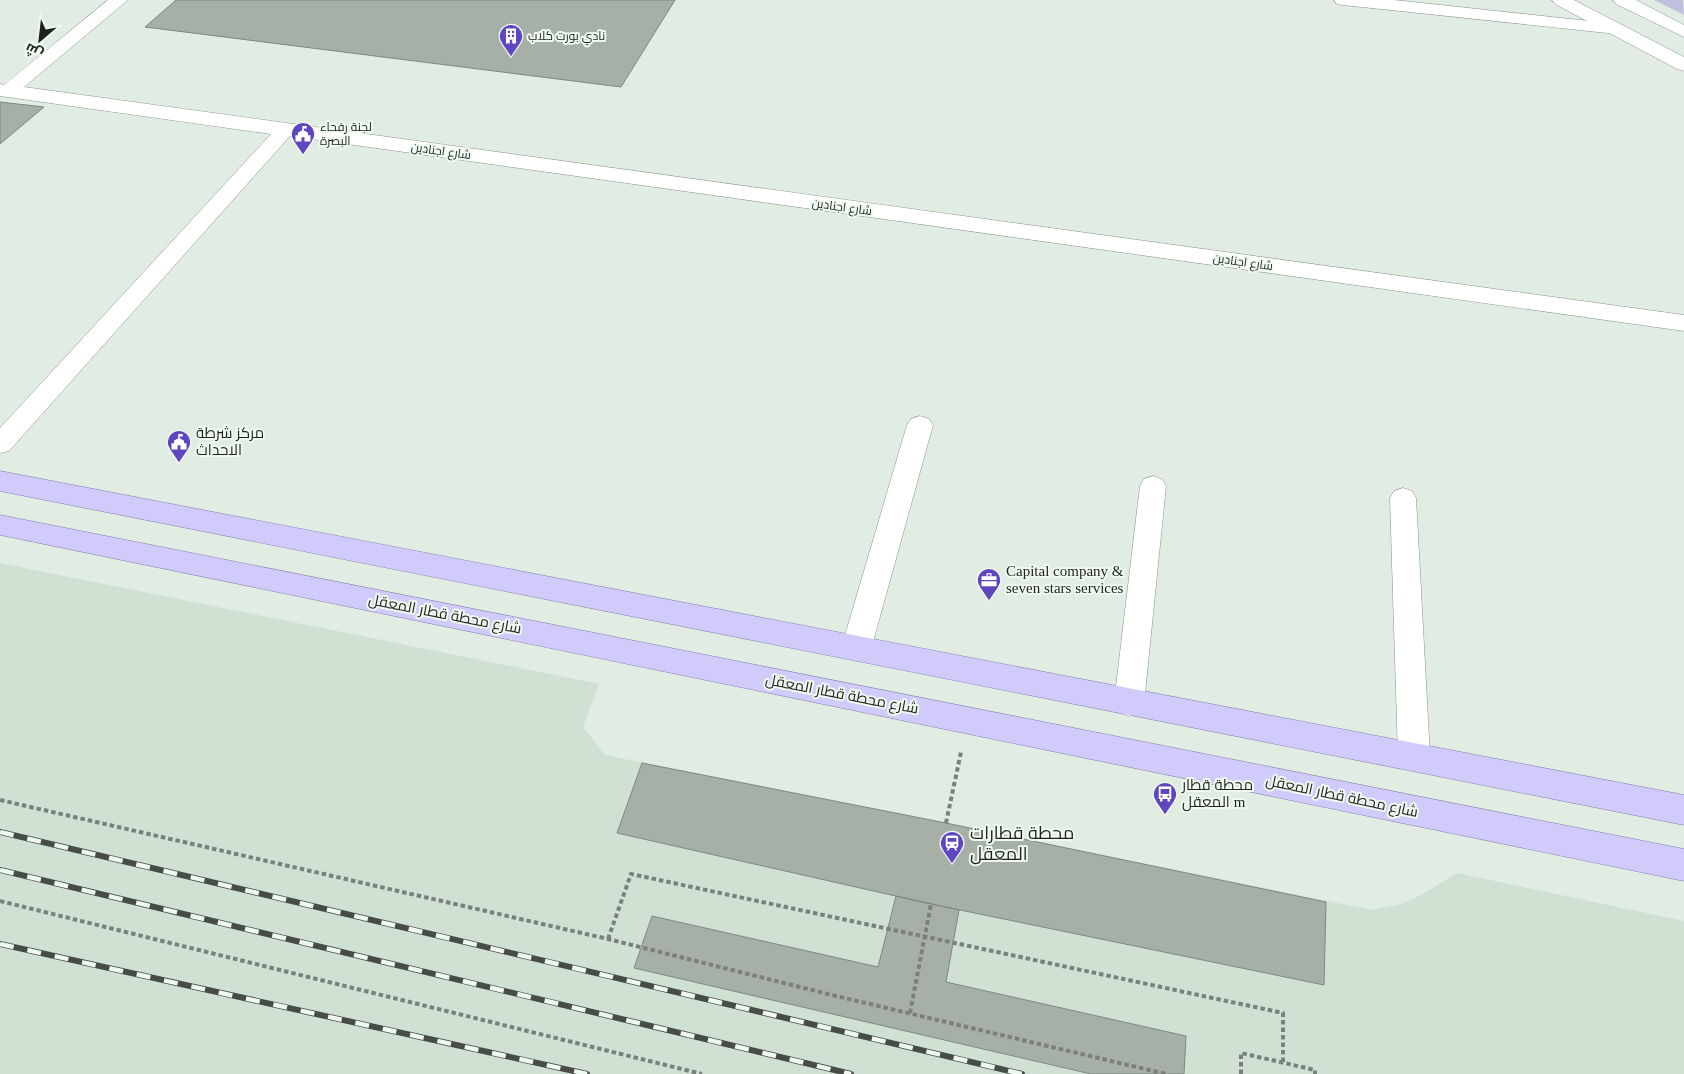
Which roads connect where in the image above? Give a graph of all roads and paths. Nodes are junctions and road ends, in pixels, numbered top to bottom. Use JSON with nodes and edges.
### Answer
{"nodes":[{"id":1,"x":119,"y":0,"type":"edge"},
{"id":2,"x":1343,"y":0,"type":"edge"},
{"id":3,"x":1561,"y":0,"type":"edge"},
{"id":4,"x":1622,"y":0,"type":"edge"},
{"id":5,"x":1393,"y":2,"type":"edge"},
{"id":6,"x":1617,"y":29,"type":"junction"},
{"id":7,"x":1684,"y":32,"type":"edge"},
{"id":8,"x":1684,"y":65,"type":"edge"},
{"id":9,"x":4,"y":91,"type":"edge"},
{"id":10,"x":285,"y":130,"type":"junction"},
{"id":11,"x":1684,"y":323,"type":"edge"},
{"id":12,"x":920,"y":425,"type":"dead end"},
{"id":13,"x":0,"y":444,"type":"edge"},
{"id":14,"x":0,"y":481,"type":"edge"},
{"id":15,"x":1153,"y":486,"type":"dead end"},
{"id":16,"x":1403,"y":498,"type":"dead end"},
{"id":17,"x":0,"y":525,"type":"edge"},
{"id":18,"x":856,"y":650,"type":"junction"},
{"id":19,"x":1129,"y":703,"type":"junction"},
{"id":20,"x":968,"y":720,"type":"junction"},
{"id":21,"x":1414,"y":756,"type":"junction"},
{"id":22,"x":0,"y":800,"type":"edge"},
{"id":23,"x":1684,"y":810,"type":"edge"},
{"id":24,"x":946,"y":823,"type":"dead end"},
{"id":25,"x":1684,"y":865,"type":"edge"},
{"id":26,"x":0,"y":901,"type":"edge"},
{"id":27,"x":931,"y":904,"type":"dead end"},
{"id":28,"x":924,"y":937,"type":"junction"},
{"id":29,"x":608,"y":939,"type":"junction"},
{"id":30,"x":910,"y":1013,"type":"junction"},
{"id":31,"x":1283,"y":1063,"type":"junction"},
{"id":32,"x":702,"y":1074,"type":"edge"},
{"id":33,"x":1166,"y":1074,"type":"edge"},
{"id":34,"x":1241,"y":1074,"type":"edge"},
{"id":35,"x":1315,"y":1074,"type":"edge"}],
"edges":[{"from":1,"to":9,"type":"street"},
{"from":2,"to":5,"type":"street"},
{"from":3,"to":6,"type":"street"},
{"from":4,"to":7,"type":"street"},
{"from":5,"to":6,"type":"street"},
{"from":6,"to":8,"type":"street"},
{"from":9,"to":10,"type":"street","name":"شارع اجنادين"},
{"from":10,"to":11,"type":"street","name":"شارع اجنادين"},
{"from":10,"to":13,"type":"street"},
{"from":12,"to":18,"type":"street"},
{"from":14,"to":18,"type":"main road"},
{"from":15,"to":19,"type":"street"},
{"from":16,"to":21,"type":"street"},
{"from":17,"to":20,"type":"main road","name":"شارع محطة قطار المعقل"},
{"from":18,"to":19,"type":"main road"},
{"from":19,"to":21,"type":"main road"},
{"from":20,"to":24,"type":"path"},
{"from":20,"to":25,"type":"main road","name":"شارع محطة قطار المعقل"},
{"from":21,"to":23,"type":"main road"},
{"from":22,"to":29,"type":"path"},
{"from":26,"to":32,"type":"path"},
{"from":27,"to":28,"type":"path"},
{"from":28,"to":29,"type":"path"},
{"from":28,"to":30,"type":"path"},
{"from":28,"to":31,"type":"path"},
{"from":29,"to":30,"type":"path"},
{"from":30,"to":33,"type":"path"},
{"from":31,"to":34,"type":"path"},
{"from":31,"to":35,"type":"path"}]}
